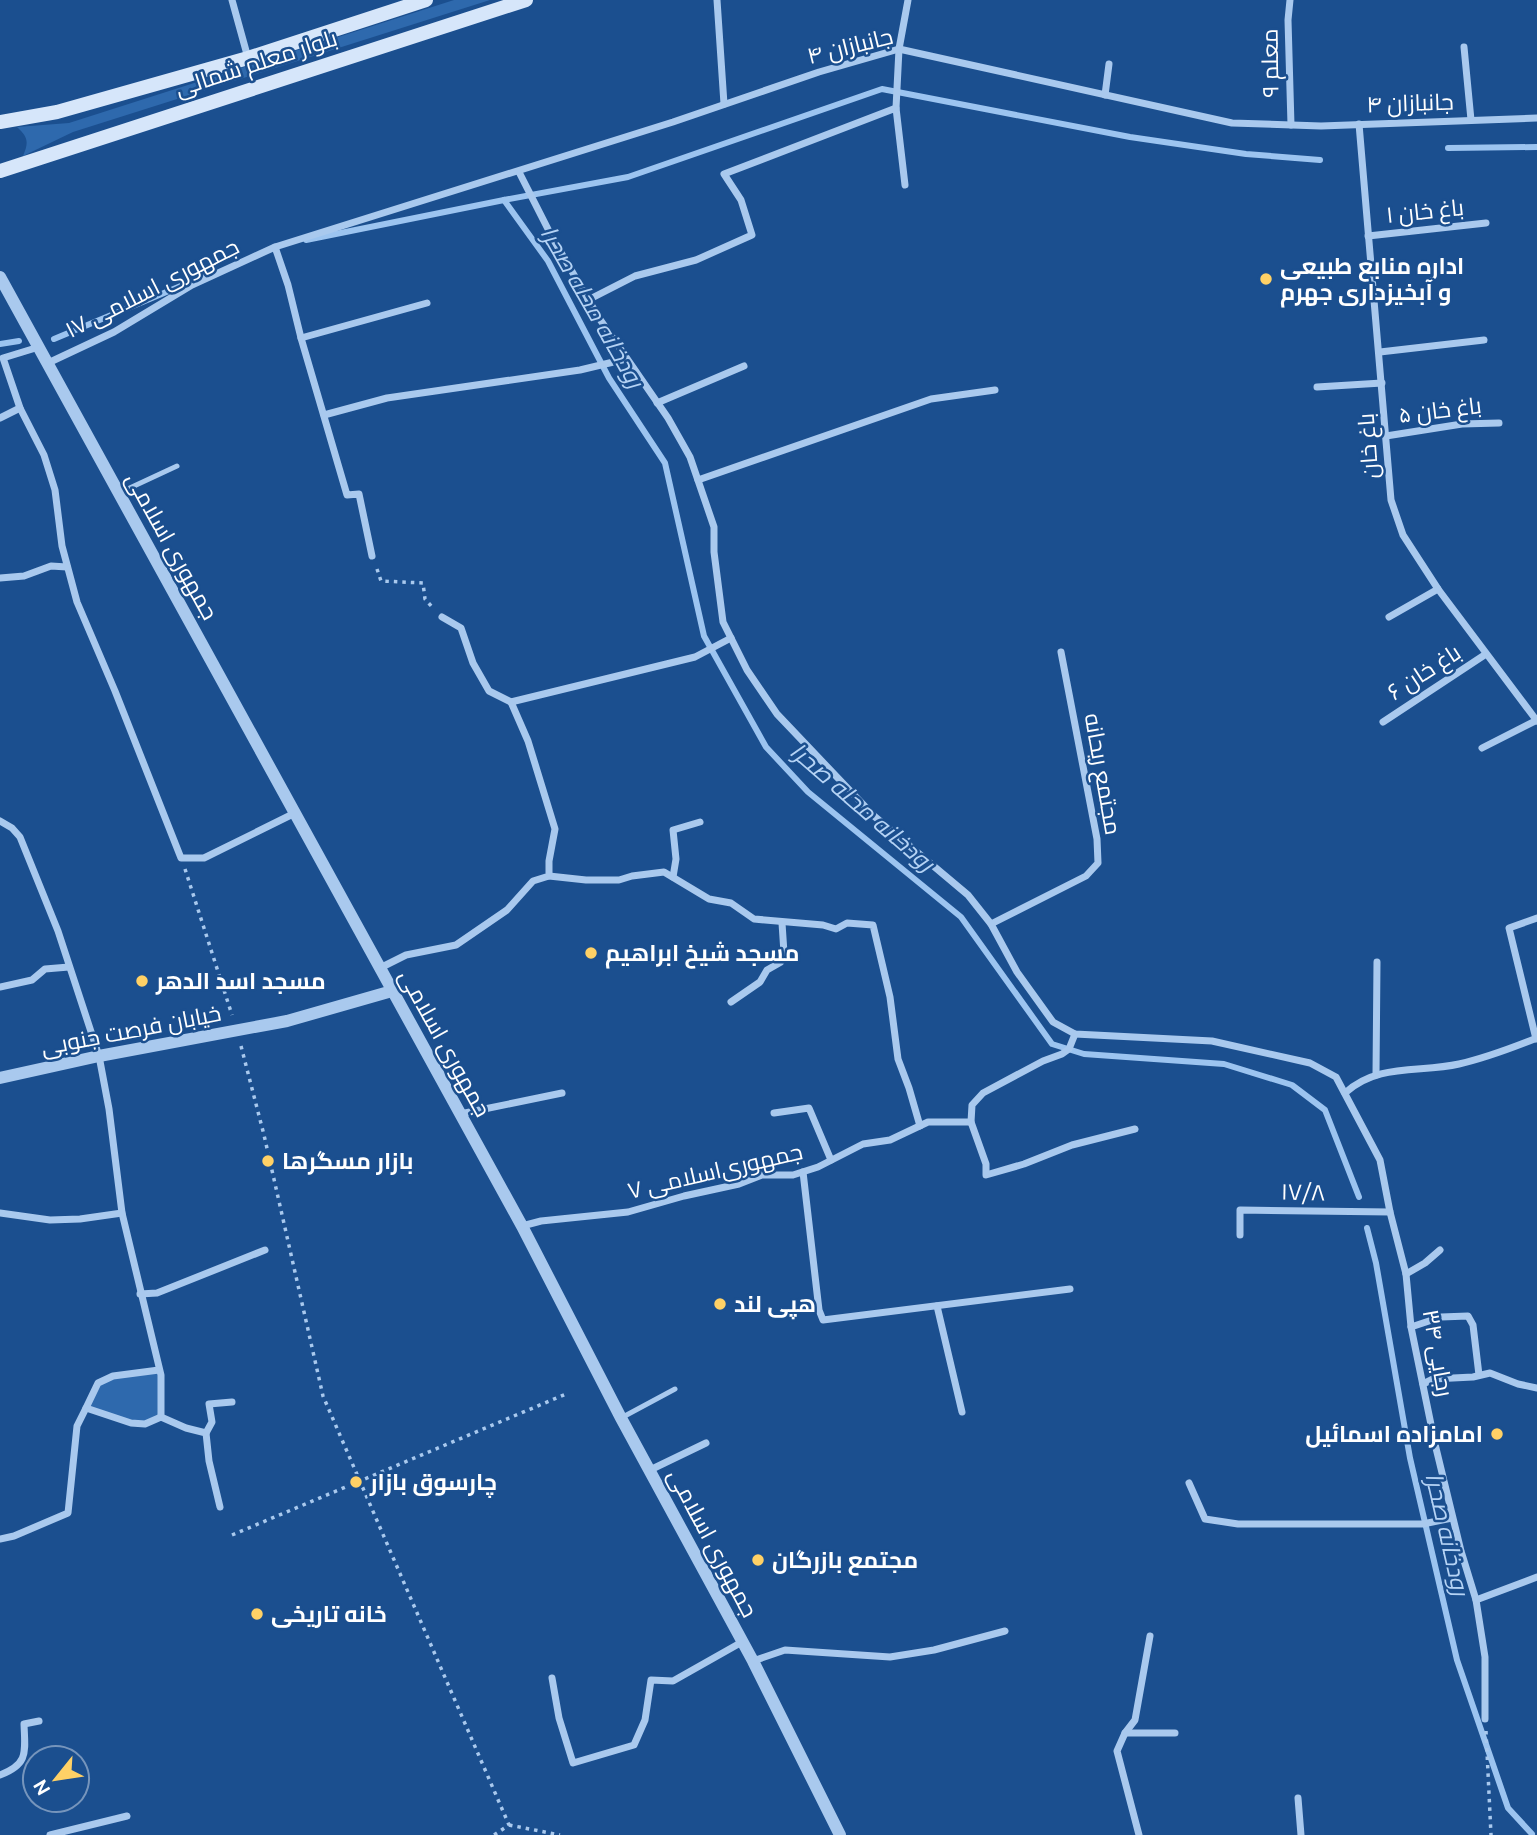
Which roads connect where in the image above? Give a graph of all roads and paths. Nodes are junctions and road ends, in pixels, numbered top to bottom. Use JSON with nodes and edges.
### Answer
{"nodes":[{"id":1,"x":232,"y":0,"type":"edge"},
{"id":2,"x":426,"y":0,"type":"edge"},
{"id":3,"x":526,"y":0,"type":"edge"},
{"id":4,"x":717,"y":0,"type":"edge"},
{"id":5,"x":908,"y":0,"type":"edge"},
{"id":6,"x":1290,"y":0,"type":"edge"},
{"id":7,"x":1464,"y":47,"type":"dead end"},
{"id":8,"x":899,"y":49,"type":"junction"},
{"id":9,"x":248,"y":58,"type":"junction"},
{"id":10,"x":1109,"y":64,"type":"dead end"},
{"id":11,"x":1105,"y":95,"type":"junction"},
{"id":12,"x":724,"y":104,"type":"junction"},
{"id":13,"x":896,"y":105,"type":"junction"},
{"id":14,"x":1537,"y":118,"type":"edge"},
{"id":15,"x":1471,"y":120,"type":"junction"},
{"id":16,"x":0,"y":122,"type":"edge"},
{"id":17,"x":1359,"y":124,"type":"junction"},
{"id":18,"x":1291,"y":125,"type":"junction"},
{"id":19,"x":0,"y":171,"type":"edge"},
{"id":20,"x":519,"y":172,"type":"junction"},
{"id":21,"x":905,"y":185,"type":"dead end"},
{"id":22,"x":1486,"y":223,"type":"dead end"},
{"id":23,"x":1368,"y":236,"type":"junction"},
{"id":24,"x":275,"y":247,"type":"junction"},
{"id":25,"x":0,"y":277,"type":"edge"},
{"id":26,"x":588,"y":300,"type":"junction"},
{"id":27,"x":427,"y":303,"type":"dead end"},
{"id":28,"x":301,"y":338,"type":"junction"},
{"id":29,"x":1484,"y":340,"type":"dead end"},
{"id":30,"x":38,"y":347,"type":"junction"},
{"id":31,"x":1380,"y":352,"type":"junction"},
{"id":32,"x":625,"y":359,"type":"junction"},
{"id":33,"x":48,"y":363,"type":"junction"},
{"id":34,"x":744,"y":366,"type":"dead end"},
{"id":35,"x":1382,"y":383,"type":"junction"},
{"id":36,"x":1317,"y":387,"type":"dead end"},
{"id":37,"x":995,"y":390,"type":"dead end"},
{"id":38,"x":657,"y":403,"type":"junction"},
{"id":39,"x":20,"y":408,"type":"junction"},
{"id":40,"x":324,"y":415,"type":"junction"},
{"id":41,"x":0,"y":418,"type":"edge"},
{"id":42,"x":1499,"y":424,"type":"dead end"},
{"id":43,"x":1386,"y":436,"type":"junction"},
{"id":44,"x":177,"y":466,"type":"dead end"},
{"id":45,"x":698,"y":480,"type":"junction"},
{"id":46,"x":119,"y":493,"type":"junction"},
{"id":47,"x":372,"y":556,"type":"joint"},
{"id":48,"x":67,"y":567,"type":"junction"},
{"id":49,"x":0,"y":578,"type":"edge"},
{"id":50,"x":1438,"y":589,"type":"junction"},
{"id":51,"x":442,"y":617,"type":"joint"},
{"id":52,"x":1389,"y":617,"type":"dead end"},
{"id":53,"x":730,"y":638,"type":"junction"},
{"id":54,"x":1061,"y":652,"type":"dead end"},
{"id":55,"x":1486,"y":654,"type":"junction"},
{"id":56,"x":511,"y":702,"type":"junction"},
{"id":57,"x":1537,"y":720,"type":"edge"},
{"id":58,"x":1383,"y":722,"type":"dead end"},
{"id":59,"x":1482,"y":748,"type":"dead end"},
{"id":60,"x":295,"y":813,"type":"junction"},
{"id":61,"x":0,"y":821,"type":"edge"},
{"id":62,"x":700,"y":822,"type":"dead end"},
{"id":63,"x":181,"y":855,"type":"junction"},
{"id":64,"x":549,"y":876,"type":"junction"},
{"id":65,"x":673,"y":877,"type":"junction"},
{"id":66,"x":1537,"y":918,"type":"edge"},
{"id":67,"x":782,"y":923,"type":"junction"},
{"id":68,"x":991,"y":925,"type":"junction"},
{"id":69,"x":1377,"y":962,"type":"dead end"},
{"id":70,"x":69,"y":967,"type":"junction"},
{"id":71,"x":380,"y":968,"type":"junction"},
{"id":72,"x":0,"y":987,"type":"edge"},
{"id":73,"x":392,"y":991,"type":"junction"},
{"id":74,"x":731,"y":1002,"type":"dead end"},
{"id":75,"x":237,"y":1030,"type":"junction"},
{"id":76,"x":1075,"y":1034,"type":"junction"},
{"id":77,"x":1537,"y":1038,"type":"edge"},
{"id":78,"x":99,"y":1056,"type":"junction"},
{"id":79,"x":1376,"y":1075,"type":"junction"},
{"id":80,"x":0,"y":1078,"type":"edge"},
{"id":81,"x":562,"y":1093,"type":"dead end"},
{"id":82,"x":1345,"y":1093,"type":"junction"},
{"id":83,"x":774,"y":1113,"type":"dead end"},
{"id":84,"x":460,"y":1114,"type":"junction"},
{"id":85,"x":971,"y":1122,"type":"junction"},
{"id":86,"x":920,"y":1126,"type":"junction"},
{"id":87,"x":1135,"y":1129,"type":"dead end"},
{"id":88,"x":831,"y":1160,"type":"junction"},
{"id":89,"x":803,"y":1171,"type":"junction"},
{"id":90,"x":1390,"y":1212,"type":"junction"},
{"id":91,"x":0,"y":1213,"type":"edge"},
{"id":92,"x":122,"y":1213,"type":"junction"},
{"id":93,"x":522,"y":1226,"type":"junction"},
{"id":94,"x":1240,"y":1235,"type":"dead end"},
{"id":95,"x":265,"y":1250,"type":"dead end"},
{"id":96,"x":1440,"y":1250,"type":"dead end"},
{"id":97,"x":1406,"y":1274,"type":"junction"},
{"id":98,"x":1070,"y":1289,"type":"dead end"},
{"id":99,"x":140,"y":1294,"type":"junction"},
{"id":100,"x":937,"y":1306,"type":"junction"},
{"id":101,"x":1411,"y":1327,"type":"junction"},
{"id":102,"x":159,"y":1370,"type":"junction"},
{"id":103,"x":1479,"y":1376,"type":"junction"},
{"id":104,"x":1423,"y":1384,"type":"junction"},
{"id":105,"x":1537,"y":1388,"type":"edge"},
{"id":106,"x":675,"y":1389,"type":"dead end"},
{"id":107,"x":566,"y":1394,"type":"dead end"},
{"id":108,"x":232,"y":1402,"type":"dead end"},
{"id":109,"x":86,"y":1408,"type":"junction"},
{"id":110,"x":962,"y":1412,"type":"dead end"},
{"id":111,"x":161,"y":1417,"type":"junction"},
{"id":112,"x":621,"y":1418,"type":"junction"},
{"id":113,"x":206,"y":1433,"type":"junction"},
{"id":114,"x":706,"y":1443,"type":"dead end"},
{"id":115,"x":649,"y":1469,"type":"junction"},
{"id":116,"x":360,"y":1481,"type":"junction"},
{"id":117,"x":1189,"y":1483,"type":"dead end"},
{"id":118,"x":220,"y":1507,"type":"dead end"},
{"id":119,"x":1451,"y":1518,"type":"junction"},
{"id":120,"x":232,"y":1535,"type":"dead end"},
{"id":121,"x":0,"y":1539,"type":"edge"},
{"id":122,"x":1537,"y":1577,"type":"edge"},
{"id":123,"x":1476,"y":1600,"type":"junction"},
{"id":124,"x":1005,"y":1631,"type":"dead end"},
{"id":125,"x":1150,"y":1636,"type":"dead end"},
{"id":126,"x":742,"y":1642,"type":"junction"},
{"id":127,"x":753,"y":1661,"type":"junction"},
{"id":128,"x":552,"y":1678,"type":"dead end"},
{"id":129,"x":1485,"y":1719,"type":"joint"},
{"id":130,"x":39,"y":1721,"type":"dead end"},
{"id":131,"x":1125,"y":1733,"type":"junction"},
{"id":132,"x":1175,"y":1733,"type":"dead end"},
{"id":133,"x":0,"y":1775,"type":"edge"},
{"id":134,"x":1298,"y":1798,"type":"dead end"},
{"id":135,"x":127,"y":1816,"type":"dead end"},
{"id":136,"x":509,"y":1825,"type":"junction"},
{"id":137,"x":50,"y":1835,"type":"edge"},
{"id":138,"x":494,"y":1835,"type":"edge"},
{"id":139,"x":560,"y":1835,"type":"edge"},
{"id":140,"x":840,"y":1835,"type":"edge"},
{"id":141,"x":1139,"y":1835,"type":"edge"},
{"id":142,"x":1301,"y":1835,"type":"edge"},
{"id":143,"x":1491,"y":1835,"type":"edge"}],
"edges":[{"from":1,"to":9,"type":"street"},
{"from":2,"to":9,"type":"main road","name":"بلوار معلم شمالی"},
{"from":3,"to":19,"type":"main road","name":"بلوار معلم شمالی"},
{"from":4,"to":12,"type":"street"},
{"from":5,"to":8,"type":"street"},
{"from":6,"to":18,"type":"street","name":"معلم ۹"},
{"from":7,"to":15,"type":"street"},
{"from":8,"to":11,"type":"street","name":"جانبازان ۴"},
{"from":8,"to":12,"type":"street","name":"جانبازان ۴"},
{"from":8,"to":13,"type":"street"},
{"from":9,"to":16,"type":"main road","name":"بلوار معلم شمالی"},
{"from":10,"to":11,"type":"street"},
{"from":11,"to":18,"type":"street","name":"جانبازان ۴"},
{"from":12,"to":20,"type":"street","name":"جانبازان ۴"},
{"from":13,"to":21,"type":"street"},
{"from":13,"to":26,"type":"street"},
{"from":14,"to":15,"type":"street","name":"جانبازان ۴"},
{"from":15,"to":17,"type":"street","name":"جانبازان ۴"},
{"from":17,"to":18,"type":"street","name":"جانبازان ۴"},
{"from":17,"to":23,"type":"street","name":"باغ خان"},
{"from":20,"to":24,"type":"street","name":"جانبازان ۴"},
{"from":20,"to":26,"type":"street"},
{"from":22,"to":23,"type":"street","name":"باغ خان ۱"},
{"from":23,"to":31,"type":"street","name":"باغ خان"},
{"from":24,"to":28,"type":"street"},
{"from":24,"to":33,"type":"street","name":"جمهوری اسلامی ۱۷"},
{"from":25,"to":30,"type":"street","name":"جمهوری اسلامی"},
{"from":26,"to":32,"type":"street"},
{"from":27,"to":28,"type":"street"},
{"from":28,"to":40,"type":"street"},
{"from":29,"to":31,"type":"street"},
{"from":30,"to":33,"type":"street","name":"جمهوری اسلامی"},
{"from":30,"to":39,"type":"street"},
{"from":31,"to":35,"type":"street","name":"باغ خان"},
{"from":32,"to":38,"type":"street"},
{"from":32,"to":40,"type":"street"},
{"from":33,"to":46,"type":"street","name":"جمهوری اسلامی"},
{"from":34,"to":38,"type":"street"},
{"from":35,"to":36,"type":"street"},
{"from":35,"to":43,"type":"street","name":"باغ خان"},
{"from":37,"to":45,"type":"street"},
{"from":38,"to":45,"type":"street"},
{"from":39,"to":41,"type":"street"},
{"from":39,"to":48,"type":"street"},
{"from":40,"to":47,"type":"street"},
{"from":42,"to":43,"type":"street","name":"باغ خان ۵"},
{"from":43,"to":50,"type":"street","name":"باغ خان"},
{"from":44,"to":46,"type":"lane"},
{"from":45,"to":53,"type":"street"},
{"from":46,"to":60,"type":"street","name":"جمهوری اسلامی"},
{"from":47,"to":51,"type":"path"},
{"from":48,"to":49,"type":"street"},
{"from":48,"to":63,"type":"street"},
{"from":50,"to":52,"type":"street"},
{"from":50,"to":55,"type":"street","name":"باغ خان"},
{"from":51,"to":56,"type":"street"},
{"from":53,"to":56,"type":"street"},
{"from":53,"to":68,"type":"street"},
{"from":54,"to":68,"type":"street","name":"مجتمع ریحانه"},
{"from":55,"to":57,"type":"street","name":"باغ خان"},
{"from":55,"to":58,"type":"street","name":"باغ خان ۶"},
{"from":56,"to":64,"type":"street"},
{"from":57,"to":59,"type":"street"},
{"from":60,"to":63,"type":"street"},
{"from":60,"to":71,"type":"street","name":"جمهوری اسلامی"},
{"from":61,"to":70,"type":"street"},
{"from":62,"to":65,"type":"street"},
{"from":63,"to":75,"type":"path"},
{"from":64,"to":65,"type":"street"},
{"from":64,"to":71,"type":"street"},
{"from":65,"to":67,"type":"street"},
{"from":66,"to":77,"type":"street"},
{"from":67,"to":74,"type":"street"},
{"from":67,"to":86,"type":"street"},
{"from":68,"to":76,"type":"street"},
{"from":69,"to":79,"type":"street"},
{"from":70,"to":72,"type":"street"},
{"from":70,"to":78,"type":"street"},
{"from":71,"to":73,"type":"street","name":"جمهوری اسلامی"},
{"from":73,"to":75,"type":"street","name":"خیابان فرصت جنوبی"},
{"from":73,"to":84,"type":"street","name":"جمهوری اسلامی"},
{"from":75,"to":78,"type":"street","name":"خیابان فرصت جنوبی"},
{"from":75,"to":116,"type":"path"},
{"from":76,"to":82,"type":"street","name":"رجایی ۳۴"},
{"from":76,"to":85,"type":"street"},
{"from":77,"to":79,"type":"street"},
{"from":78,"to":80,"type":"street","name":"خیابان فرصت جنوبی"},
{"from":78,"to":92,"type":"street"},
{"from":79,"to":82,"type":"street"},
{"from":81,"to":84,"type":"street"},
{"from":82,"to":90,"type":"street","name":"رجایی ۳۴"},
{"from":83,"to":88,"type":"street"},
{"from":84,"to":93,"type":"street","name":"جمهوری اسلامی"},
{"from":85,"to":86,"type":"street","name":"جمهوری‌اسلامی ۷"},
{"from":85,"to":87,"type":"street"},
{"from":86,"to":88,"type":"street","name":"جمهوری‌اسلامی ۷"},
{"from":88,"to":89,"type":"street","name":"جمهوری‌اسلامی ۷"},
{"from":89,"to":93,"type":"street","name":"جمهوری‌اسلامی ۷"},
{"from":89,"to":100,"type":"street"},
{"from":90,"to":94,"type":"street","name":"۱۷/۸"},
{"from":90,"to":97,"type":"street","name":"رجایی ۳۴"},
{"from":91,"to":92,"type":"street"},
{"from":92,"to":99,"type":"street"},
{"from":93,"to":112,"type":"street","name":"جمهوری اسلامی"},
{"from":95,"to":99,"type":"street"},
{"from":96,"to":97,"type":"street"},
{"from":97,"to":101,"type":"street","name":"رجایی ۳۴"},
{"from":98,"to":100,"type":"street"},
{"from":99,"to":102,"type":"street"},
{"from":100,"to":110,"type":"street"},
{"from":101,"to":103,"type":"street"},
{"from":101,"to":104,"type":"street","name":"رجایی ۳۴"},
{"from":102,"to":109,"type":"street"},
{"from":102,"to":111,"type":"street"},
{"from":103,"to":104,"type":"street"},
{"from":103,"to":105,"type":"street"},
{"from":104,"to":119,"type":"street","name":"رجایی ۳۴"},
{"from":106,"to":112,"type":"lane"},
{"from":107,"to":116,"type":"path"},
{"from":108,"to":113,"type":"street"},
{"from":109,"to":111,"type":"street"},
{"from":109,"to":121,"type":"street"},
{"from":111,"to":113,"type":"street"},
{"from":112,"to":115,"type":"street","name":"جمهوری اسلامی"},
{"from":113,"to":118,"type":"street"},
{"from":114,"to":115,"type":"street"},
{"from":115,"to":126,"type":"street","name":"جمهوری اسلامی"},
{"from":116,"to":120,"type":"path"},
{"from":116,"to":136,"type":"path"},
{"from":117,"to":119,"type":"street"},
{"from":119,"to":123,"type":"street","name":"رجایی ۳۴"},
{"from":122,"to":123,"type":"street"},
{"from":123,"to":129,"type":"street","name":"رجایی ۳۴"},
{"from":124,"to":127,"type":"street"},
{"from":125,"to":131,"type":"street"},
{"from":126,"to":127,"type":"street","name":"جمهوری اسلامی"},
{"from":126,"to":128,"type":"street"},
{"from":127,"to":140,"type":"street","name":"جمهوری اسلامی"},
{"from":129,"to":143,"type":"path"},
{"from":130,"to":133,"type":"street"},
{"from":131,"to":132,"type":"street"},
{"from":131,"to":141,"type":"street"},
{"from":134,"to":142,"type":"street"},
{"from":135,"to":137,"type":"street"},
{"from":136,"to":138,"type":"path"},
{"from":136,"to":139,"type":"path"}]}
